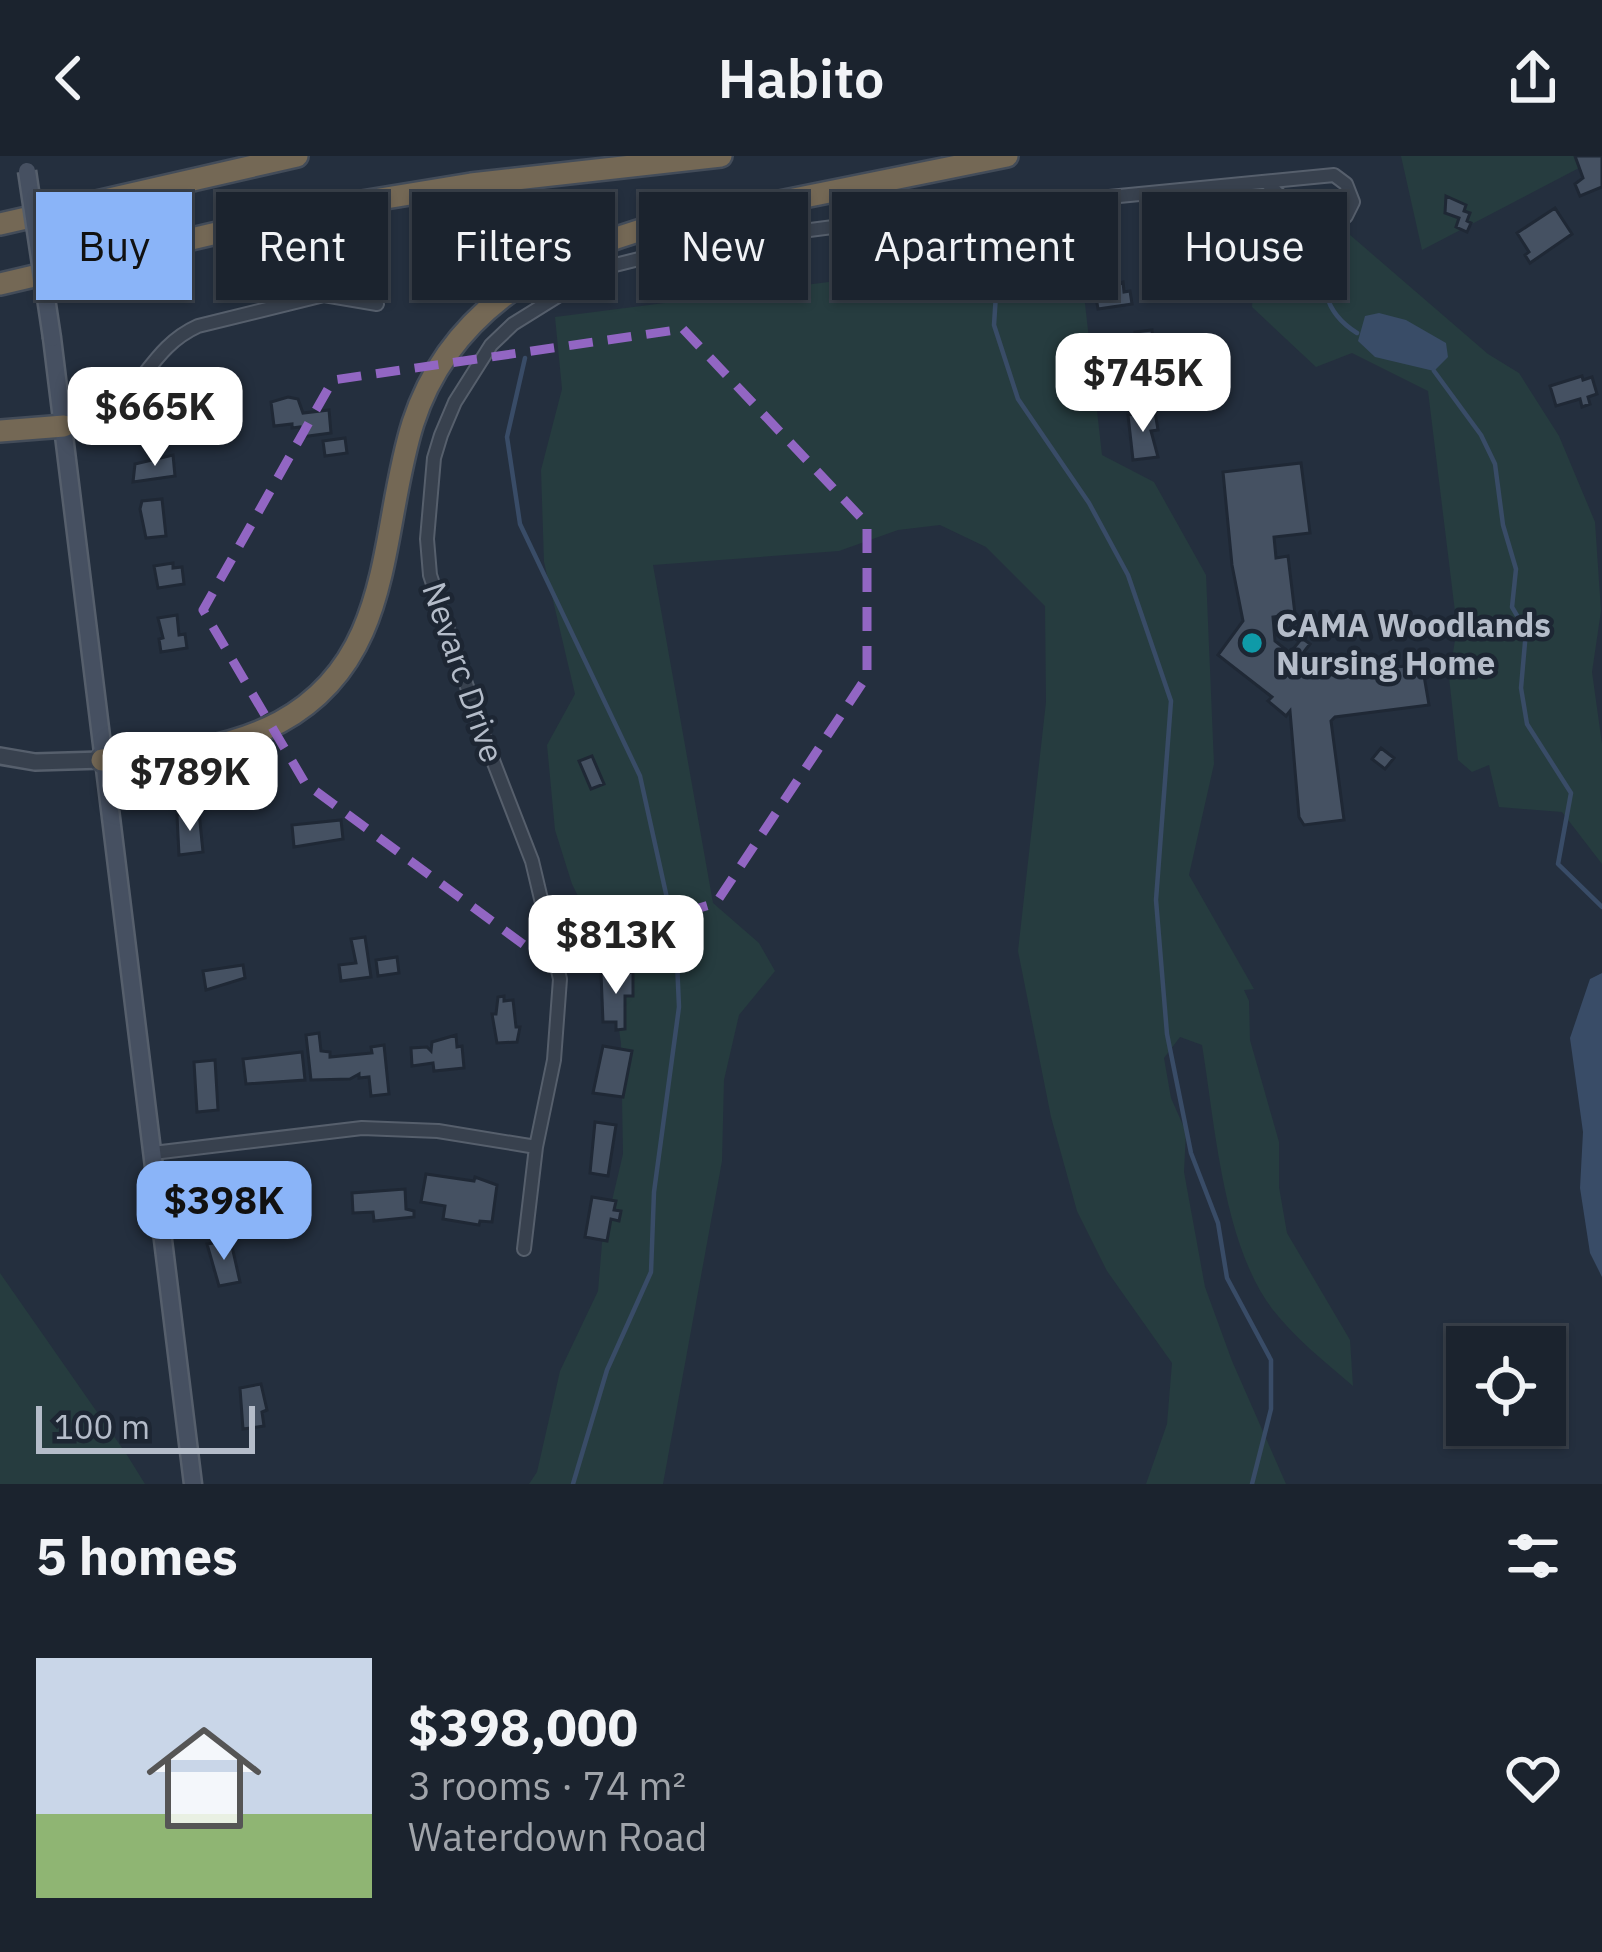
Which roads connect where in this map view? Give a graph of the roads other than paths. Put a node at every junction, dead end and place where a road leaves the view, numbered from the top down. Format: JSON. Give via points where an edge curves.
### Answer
{"nodes":[{"id":1,"x":297,"y":156,"type":"edge"},
{"id":2,"x":722,"y":156,"type":"edge"},
{"id":3,"x":1007,"y":156,"type":"edge"},
{"id":4,"x":25,"y":164,"type":"edge"},
{"id":5,"x":1266,"y":182,"type":"junction"},
{"id":6,"x":0,"y":224,"type":"edge"},
{"id":7,"x":0,"y":284,"type":"edge"},
{"id":8,"x":377,"y":304,"type":"dead end"},
{"id":9,"x":63,"y":420,"type":"junction"},
{"id":10,"x":0,"y":431,"type":"edge"},
{"id":11,"x":0,"y":756,"type":"edge"},
{"id":12,"x":102,"y":760,"type":"junction"},
{"id":13,"x":536,"y":1147,"type":"junction"},
{"id":14,"x":153,"y":1153,"type":"junction"},
{"id":15,"x":524,"y":1249,"type":"dead end"},
{"id":16,"x":194,"y":1484,"type":"edge"}],
"edges":[{"from":1,"to":6,"type":"highway"},
{"from":2,"to":7,"type":"highway","via":[[319,209]]},
{"from":3,"to":12,"type":"highway","via":[[641,230],[530,276],[461,337],[424,397],[375,602],[325,689],[284,720],[215,747]]},
{"from":4,"to":9,"type":"main road","bridge":true},
{"from":5,"to":5,"type":"street","name":"Nevarc Drive","via":[[1318,224],[1334,226],[1353,202],[1334,175]]},
{"from":5,"to":13,"type":"street","name":"Nevarc Drive","via":[[695,244],[603,268],[490,345],[455,402],[434,458],[430,575],[532,861],[560,979]]},
{"from":8,"to":9,"type":"street","via":[[324,295],[198,326],[154,358],[118,404]]},
{"from":9,"to":10,"type":"highway"},
{"from":9,"to":12,"type":"main road"},
{"from":11,"to":12,"type":"street"},
{"from":12,"to":14,"type":"main road"},
{"from":13,"to":14,"type":"street","via":[[362,1128]]},
{"from":13,"to":15,"type":"street","name":"Nevarc Drive"},
{"from":14,"to":16,"type":"main road"}]}
